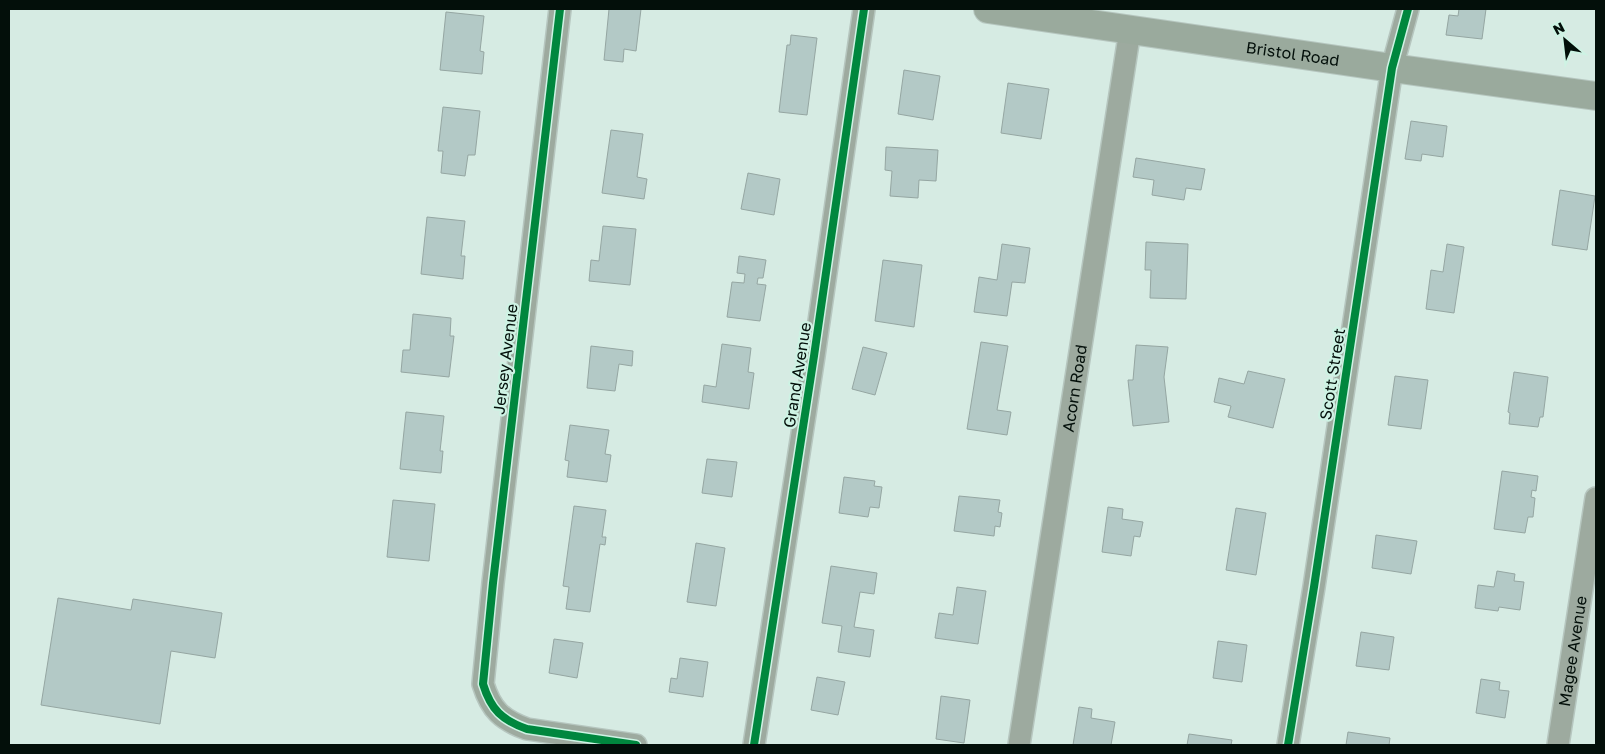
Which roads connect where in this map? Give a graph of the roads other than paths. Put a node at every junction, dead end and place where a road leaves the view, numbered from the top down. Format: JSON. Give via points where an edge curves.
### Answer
{"nodes":[{"id":1,"x":560,"y":9,"type":"edge"},
{"id":2,"x":864,"y":9,"type":"edge"},
{"id":3,"x":988,"y":9,"type":"edge"},
{"id":4,"x":1408,"y":9,"type":"edge"},
{"id":5,"x":1130,"y":30,"type":"junction"},
{"id":6,"x":1392,"y":68,"type":"junction"},
{"id":7,"x":1596,"y":96,"type":"edge"},
{"id":8,"x":1596,"y":498,"type":"edge"},
{"id":9,"x":636,"y":745,"type":"edge"},
{"id":10,"x":754,"y":745,"type":"edge"},
{"id":11,"x":1019,"y":745,"type":"edge"},
{"id":12,"x":1288,"y":745,"type":"edge"},
{"id":13,"x":1558,"y":745,"type":"edge"}],
"edges":[{"from":1,"to":9,"type":"street","name":"Jersey Avenue","via":[[483,684],[494,710],[509,723],[527,729]]},
{"from":2,"to":10,"type":"street","name":"Grand Avenue"},
{"from":3,"to":5,"type":"main road","name":"Bristol Road"},
{"from":4,"to":6,"type":"street","name":"Scott Street"},
{"from":5,"to":6,"type":"main road","name":"Bristol Road"},
{"from":5,"to":11,"type":"street","name":"Acorn Road"},
{"from":6,"to":7,"type":"main road","name":"Bristol Road"},
{"from":6,"to":12,"type":"street","name":"Scott Street"},
{"from":8,"to":13,"type":"street","name":"Magee Avenue"}]}
